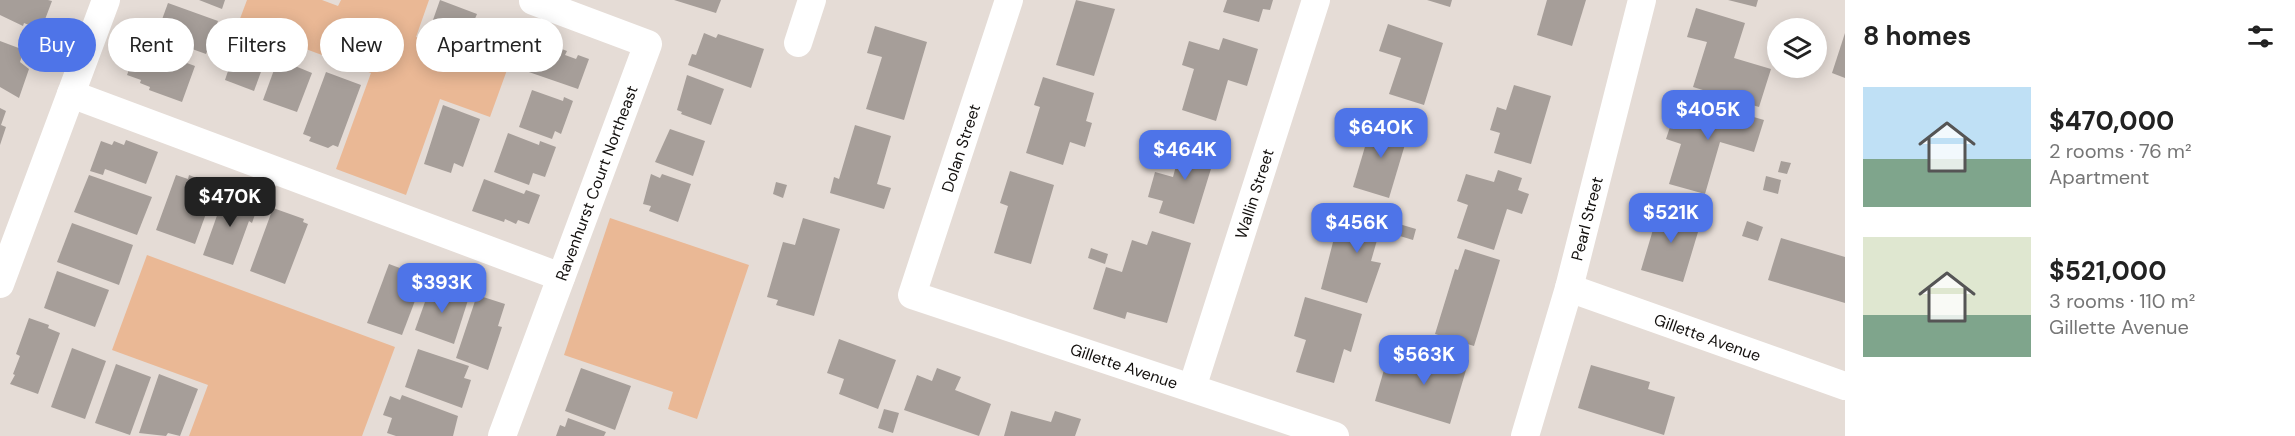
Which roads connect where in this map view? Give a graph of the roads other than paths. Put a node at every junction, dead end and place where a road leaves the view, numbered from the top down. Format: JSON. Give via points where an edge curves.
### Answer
{"nodes":[{"id":1,"x":106,"y":0,"type":"edge"},
{"id":2,"x":812,"y":0,"type":"edge"},
{"id":3,"x":1009,"y":0,"type":"edge"},
{"id":4,"x":1316,"y":0,"type":"edge"},
{"id":5,"x":1642,"y":0,"type":"edge"},
{"id":6,"x":533,"y":2,"type":"dead end"},
{"id":7,"x":798,"y":43,"type":"dead end"},
{"id":8,"x":71,"y":94,"type":"junction"},
{"id":9,"x":561,"y":277,"type":"junction"},
{"id":10,"x":0,"y":284,"type":"edge"},
{"id":11,"x":1569,"y":288,"type":"junction"},
{"id":12,"x":912,"y":295,"type":"joint"},
{"id":13,"x":1845,"y":386,"type":"edge"},
{"id":14,"x":1192,"y":388,"type":"junction"},
{"id":15,"x":502,"y":436,"type":"edge"},
{"id":16,"x":1335,"y":436,"type":"edge"},
{"id":17,"x":1525,"y":436,"type":"edge"}],
"edges":[{"from":1,"to":8,"type":"street"},
{"from":2,"to":7,"type":"street"},
{"from":3,"to":12,"type":"street","name":"Dolan Street"},
{"from":4,"to":14,"type":"street","name":"Wallin Street"},
{"from":5,"to":11,"type":"street","name":"Pearl Street"},
{"from":6,"to":9,"type":"street","name":"Ravenhurst Court Northeast","via":[[648,44]]},
{"from":8,"to":9,"type":"street"},
{"from":8,"to":10,"type":"street"},
{"from":9,"to":15,"type":"street","name":"Ravenhurst Court Northeast"},
{"from":11,"to":13,"type":"street","name":"Gillette Avenue"},
{"from":11,"to":17,"type":"street","name":"Pearl Street"},
{"from":12,"to":14,"type":"street","name":"Gillette Avenue"},
{"from":14,"to":16,"type":"street","name":"Gillette Avenue"}]}
